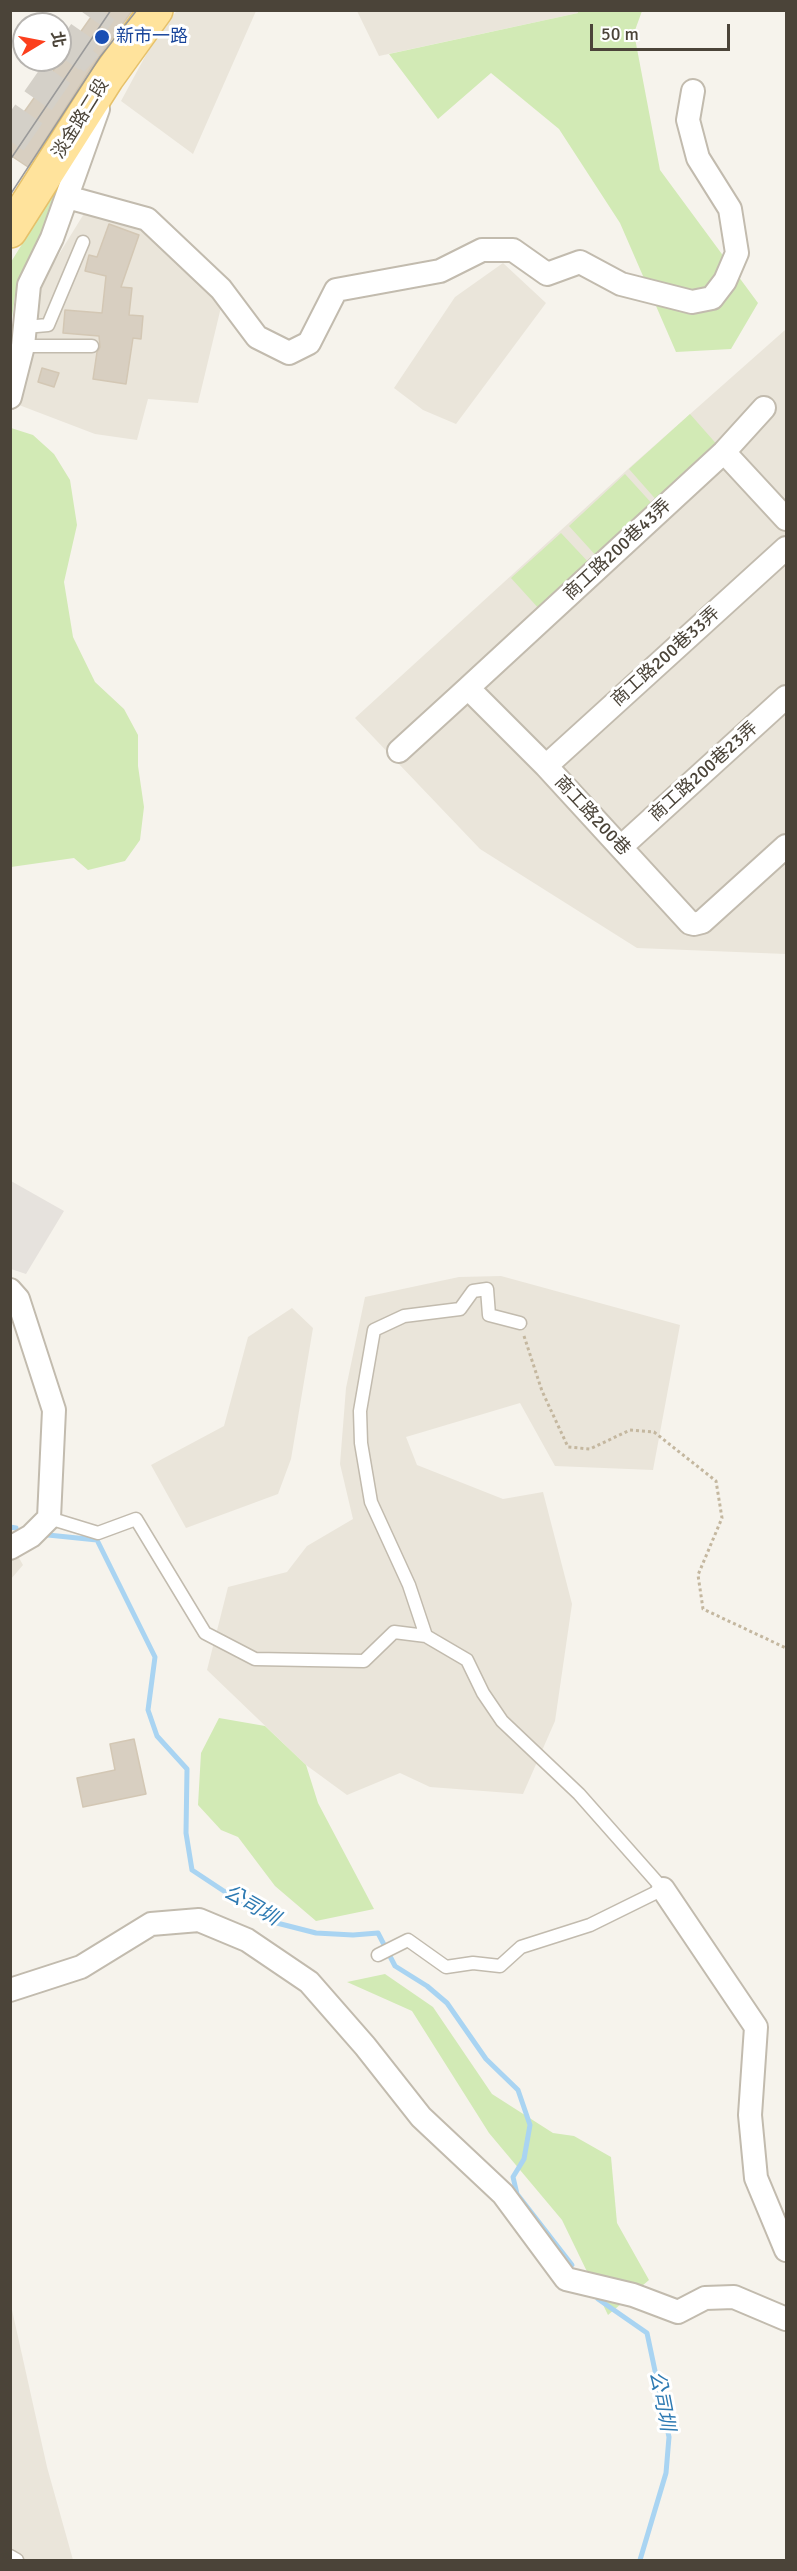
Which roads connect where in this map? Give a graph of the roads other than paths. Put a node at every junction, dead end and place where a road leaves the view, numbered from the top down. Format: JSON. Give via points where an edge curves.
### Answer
{"nodes":[{"id":1,"x":156,"y":10,"type":"edge"},
{"id":2,"x":106,"y":76,"type":"junction"},
{"id":3,"x":693,"y":91,"type":"dead end"},
{"id":4,"x":67,"y":196,"type":"junction"},
{"id":5,"x":10,"y":231,"type":"edge"},
{"id":6,"x":83,"y":242,"type":"dead end"},
{"id":7,"x":24,"y":336,"type":"junction"},
{"id":8,"x":92,"y":346,"type":"dead end"},
{"id":9,"x":10,"y":397,"type":"edge"},
{"id":10,"x":764,"y":408,"type":"dead end"},
{"id":11,"x":724,"y":453,"type":"junction"},
{"id":12,"x":786,"y":519,"type":"edge"},
{"id":13,"x":786,"y":548,"type":"edge"},
{"id":14,"x":468,"y":688,"type":"junction"},
{"id":15,"x":786,"y":697,"type":"edge"},
{"id":16,"x":399,"y":751,"type":"dead end"},
{"id":17,"x":546,"y":766,"type":"junction"},
{"id":18,"x":786,"y":846,"type":"edge"},
{"id":19,"x":621,"y":847,"type":"junction"},
{"id":20,"x":10,"y":1290,"type":"edge"},
{"id":21,"x":520,"y":1323,"type":"road end"},
{"id":22,"x":49,"y":1518,"type":"junction"},
{"id":23,"x":10,"y":1548,"type":"edge"},
{"id":24,"x":426,"y":1636,"type":"junction"},
{"id":25,"x":663,"y":1889,"type":"junction"},
{"id":26,"x":378,"y":1955,"type":"dead end"},
{"id":27,"x":10,"y":1990,"type":"edge"},
{"id":28,"x":786,"y":2250,"type":"edge"},
{"id":29,"x":786,"y":2319,"type":"edge"},
{"id":30,"x":10,"y":2556,"type":"edge"},
{"id":31,"x":17,"y":2560,"type":"edge"}],
"edges":[{"from":1,"to":2,"type":"main road","name":"淡金路二段"},
{"from":2,"to":4,"type":"street"},
{"from":2,"to":5,"type":"main road","name":"淡金路二段"},
{"from":3,"to":4,"type":"street","via":[[688,120],[698,158],[730,209],[737,253],[725,281],[712,298],[692,302],[621,284],[580,262],[547,274],[513,250],[482,250],[440,272],[336,290],[309,343],[289,353],[257,337],[221,289],[147,219]]},
{"from":4,"to":7,"type":"street","via":[[29,285]]},
{"from":6,"to":7,"type":"lane","via":[[48,325]]},
{"from":7,"to":8,"type":"lane"},
{"from":7,"to":9,"type":"street"},
{"from":10,"to":11,"type":"street","name":"商工路200巷43弄"},
{"from":11,"to":12,"type":"street"},
{"from":11,"to":14,"type":"street","name":"商工路200巷43弄"},
{"from":13,"to":17,"type":"street","name":"商工路200巷33弄"},
{"from":14,"to":16,"type":"street"},
{"from":14,"to":17,"type":"street","name":"商工路200巷"},
{"from":15,"to":19,"type":"street","name":"商工路200巷23弄"},
{"from":17,"to":19,"type":"street","name":"商工路200巷"},
{"from":18,"to":19,"type":"street","name":"商工路200巷","via":[[702,922],[694,924]]},
{"from":20,"to":22,"type":"street","via":[[18,1299],[54,1410]]},
{"from":21,"to":24,"type":"lane","via":[[489,1315],[486,1289],[472,1291],[460,1309],[404,1316],[374,1330],[360,1411],[369,1492]]},
{"from":22,"to":23,"type":"street","via":[[31,1536]]},
{"from":22,"to":24,"type":"lane","via":[[98,1533],[136,1519],[205,1633],[255,1659],[364,1661],[394,1632]]},
{"from":24,"to":25,"type":"lane","via":[[467,1660],[502,1721],[579,1794]]},
{"from":25,"to":26,"type":"lane","via":[[590,1925],[521,1947],[500,1966],[473,1962],[446,1967],[408,1940]]},
{"from":25,"to":28,"type":"street","via":[[756,2028],[750,2115],[756,2178]]},
{"from":27,"to":29,"type":"street","via":[[81,1966],[151,1924],[199,1920],[247,1940],[309,1982],[422,2117],[503,2194],[566,2279],[633,2295],[678,2312],[705,2298],[734,2297]]},
{"from":30,"to":31,"type":"lane"}]}
